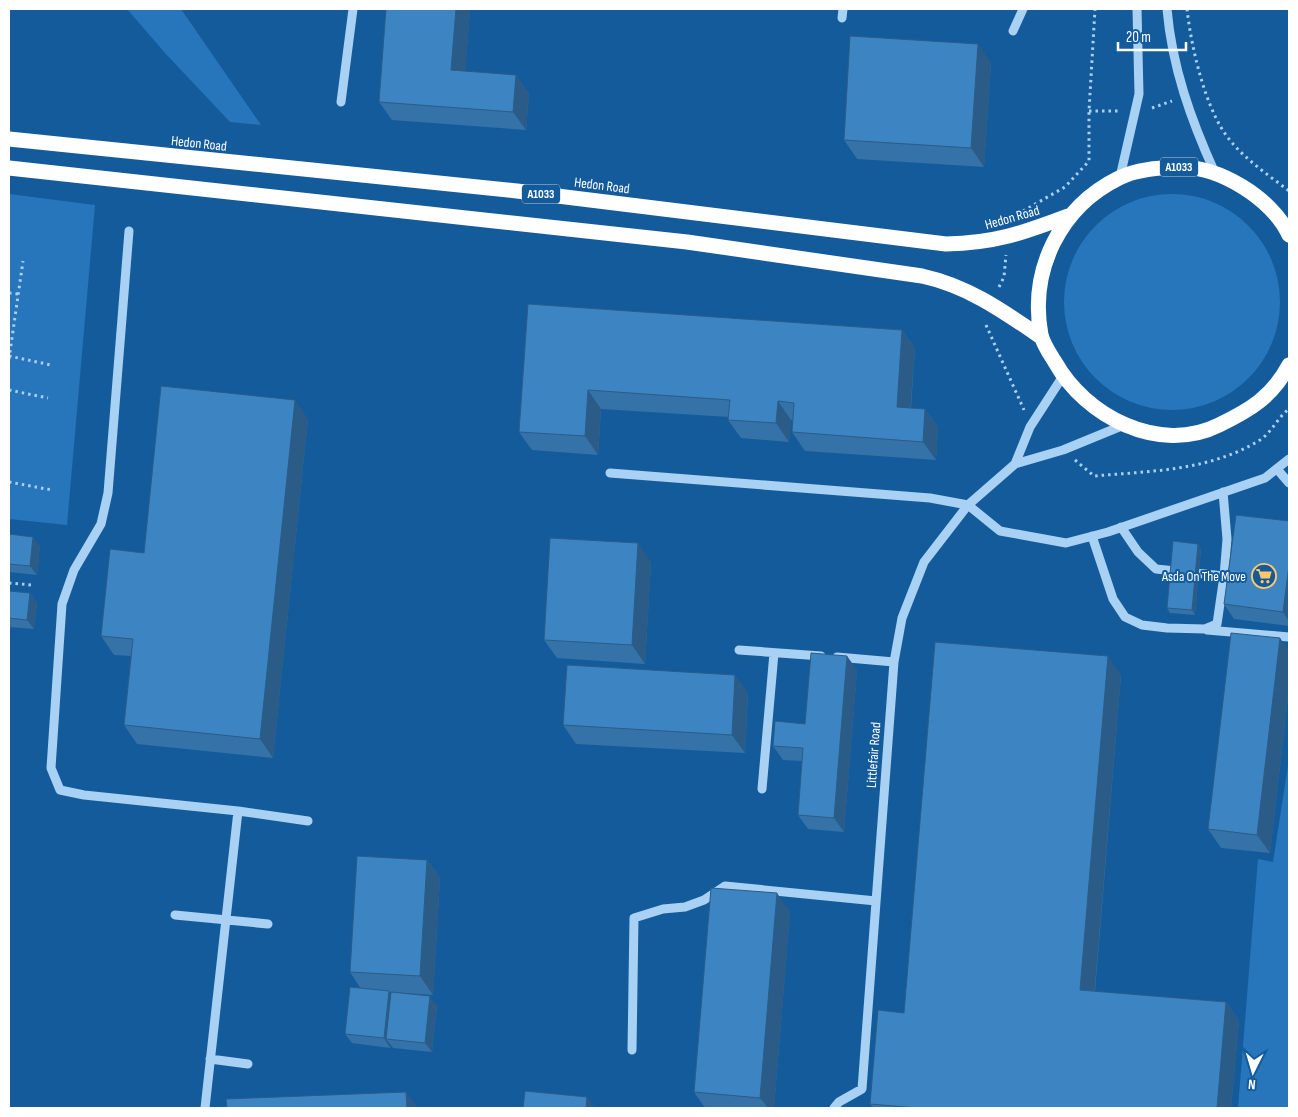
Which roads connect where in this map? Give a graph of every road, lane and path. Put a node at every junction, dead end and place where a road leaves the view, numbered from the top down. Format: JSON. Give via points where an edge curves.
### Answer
{"nodes":[{"id":1,"x":353,"y":9,"type":"edge"},
{"id":2,"x":1023,"y":9,"type":"edge"},
{"id":3,"x":1095,"y":9,"type":"edge"},
{"id":4,"x":1137,"y":9,"type":"edge"},
{"id":5,"x":1167,"y":9,"type":"edge"},
{"id":6,"x":1187,"y":9,"type":"edge"},
{"id":7,"x":1013,"y":31,"type":"dead end"},
{"id":8,"x":341,"y":102,"type":"dead end"},
{"id":9,"x":9,"y":139,"type":"edge"},
{"id":10,"x":9,"y":168,"type":"edge"},
{"id":11,"x":1214,"y":173,"type":"junction"},
{"id":12,"x":1120,"y":177,"type":"junction"},
{"id":13,"x":1289,"y":191,"type":"edge"},
{"id":14,"x":1020,"y":212,"type":"dead end"},
{"id":15,"x":1068,"y":216,"type":"junction"},
{"id":16,"x":1288,"y":230,"type":"edge"},
{"id":17,"x":129,"y":231,"type":"dead end"},
{"id":18,"x":1009,"y":238,"type":"junction"},
{"id":19,"x":23,"y":261,"type":"dead end"},
{"id":20,"x":9,"y":293,"type":"edge"},
{"id":21,"x":18,"y":294,"type":"junction"},
{"id":22,"x":991,"y":303,"type":"junction"},
{"id":23,"x":1041,"y":336,"type":"junction"},
{"id":24,"x":9,"y":357,"type":"edge"},
{"id":25,"x":52,"y":365,"type":"dead end"},
{"id":26,"x":1289,"y":365,"type":"edge"},
{"id":27,"x":1063,"y":376,"type":"junction"},
{"id":28,"x":1285,"y":379,"type":"edge"},
{"id":29,"x":9,"y":390,"type":"edge"},
{"id":30,"x":48,"y":398,"type":"dead end"},
{"id":31,"x":1289,"y":409,"type":"edge"},
{"id":32,"x":1124,"y":425,"type":"junction"},
{"id":33,"x":1030,"y":427,"type":"junction"},
{"id":34,"x":1063,"y":450,"type":"junction"},
{"id":35,"x":1289,"y":459,"type":"edge"},
{"id":36,"x":1015,"y":464,"type":"junction"},
{"id":37,"x":1277,"y":469,"type":"junction"},
{"id":38,"x":610,"y":473,"type":"dead end"},
{"id":39,"x":9,"y":482,"type":"edge"},
{"id":40,"x":1289,"y":482,"type":"edge"},
{"id":41,"x":52,"y":490,"type":"dead end"},
{"id":42,"x":1223,"y":492,"type":"junction"},
{"id":43,"x":968,"y":505,"type":"junction"},
{"id":44,"x":1121,"y":527,"type":"junction"},
{"id":45,"x":1092,"y":536,"type":"junction"},
{"id":46,"x":1224,"y":576,"type":"junction"},
{"id":47,"x":9,"y":582,"type":"edge"},
{"id":48,"x":32,"y":585,"type":"dead end"},
{"id":49,"x":1205,"y":629,"type":"junction"},
{"id":50,"x":1289,"y":637,"type":"edge"},
{"id":51,"x":739,"y":650,"type":"dead end"},
{"id":52,"x":774,"y":652,"type":"junction"},
{"id":53,"x":894,"y":662,"type":"junction"},
{"id":54,"x":762,"y":789,"type":"dead end"},
{"id":55,"x":238,"y":812,"type":"junction"},
{"id":56,"x":308,"y":821,"type":"dead end"},
{"id":57,"x":876,"y":901,"type":"junction"},
{"id":58,"x":175,"y":914,"type":"dead end"},
{"id":59,"x":226,"y":920,"type":"junction"},
{"id":60,"x":268,"y":924,"type":"dead end"},
{"id":61,"x":632,"y":1050,"type":"dead end"},
{"id":62,"x":210,"y":1060,"type":"junction"},
{"id":63,"x":248,"y":1064,"type":"dead end"},
{"id":64,"x":205,"y":1108,"type":"edge"},
{"id":65,"x":834,"y":1108,"type":"edge"}],
"edges":[{"from":1,"to":8,"type":"street"},
{"from":2,"to":7,"type":"street"},
{"from":3,"to":14,"type":"path","via":[[1089,161],[1066,187]]},
{"from":4,"to":12,"type":"street","via":[[1139,94]]},
{"from":5,"to":11,"type":"street","via":[[1170,44],[1193,125]]},
{"from":6,"to":13,"type":"path","via":[[1190,40],[1222,129],[1254,165]]},
{"from":9,"to":18,"type":"highway","name":"Hedon Road","number":"A1033","via":[[517,191],[946,244],[976,244]]},
{"from":10,"to":22,"type":"highway","number":"A1033","via":[[687,242],[922,276],[945,281]]},
{"from":11,"to":12,"type":"highway","number":"A1033","via":[[1183,167],[1151,168]]},
{"from":11,"to":16,"type":"highway","number":"A1033","via":[[1254,194]]},
{"from":12,"to":15,"type":"highway","number":"A1033","via":[[1092,194]]},
{"from":15,"to":18,"type":"highway","name":"Hedon Road","number":"A1033"},
{"from":15,"to":23,"type":"highway","number":"A1033","via":[[1048,250],[1039,288]]},
{"from":17,"to":55,"type":"street","via":[[108,493],[101,524],[74,570],[62,604],[51,768],[60,790]]},
{"from":18,"to":22,"type":"path","via":[[1004,277]]},
{"from":19,"to":21,"type":"path"},
{"from":20,"to":21,"type":"path"},
{"from":21,"to":24,"type":"path"},
{"from":22,"to":23,"type":"highway","number":"A1033"},
{"from":22,"to":33,"type":"path","via":[[980,312]]},
{"from":23,"to":27,"type":"highway","number":"A1033"},
{"from":24,"to":25,"type":"path"},
{"from":26,"to":28,"type":"highway","number":"A1033"},
{"from":27,"to":32,"type":"highway","number":"A1033","via":[[1087,402]]},
{"from":27,"to":33,"type":"street","name":"Littlefair Road"},
{"from":28,"to":32,"type":"highway","number":"A1033","via":[[1252,409],[1209,430],[1187,434],[1155,433]]},
{"from":29,"to":30,"type":"path"},
{"from":31,"to":34,"type":"path","via":[[1263,438],[1232,456],[1178,469],[1094,476]]},
{"from":32,"to":34,"type":"street","name":"Littlefair Road"},
{"from":33,"to":36,"type":"street","name":"Littlefair Road"},
{"from":34,"to":36,"type":"street","name":"Littlefair Road"},
{"from":35,"to":37,"type":"street"},
{"from":36,"to":43,"type":"street","name":"Littlefair Road"},
{"from":37,"to":40,"type":"street"},
{"from":37,"to":42,"type":"street","via":[[1265,478]]},
{"from":38,"to":43,"type":"street","via":[[930,498]]},
{"from":39,"to":41,"type":"path"},
{"from":42,"to":44,"type":"street"},
{"from":42,"to":46,"type":"street","via":[[1227,539]]},
{"from":43,"to":45,"type":"street","via":[[1000,531],[1066,543]]},
{"from":43,"to":53,"type":"street","name":"Littlefair Road","via":[[924,562],[902,618]]},
{"from":44,"to":45,"type":"street"},
{"from":44,"to":46,"type":"street","via":[[1138,552],[1156,569]]},
{"from":45,"to":49,"type":"street","via":[[1113,599],[1125,617],[1142,625]]},
{"from":46,"to":49,"type":"street","via":[[1218,624]]},
{"from":47,"to":48,"type":"path"},
{"from":49,"to":50,"type":"street"},
{"from":51,"to":52,"type":"street"},
{"from":52,"to":53,"type":"street"},
{"from":52,"to":54,"type":"street"},
{"from":53,"to":57,"type":"street","name":"Littlefair Road"},
{"from":55,"to":56,"type":"street"},
{"from":55,"to":59,"type":"street"},
{"from":57,"to":61,"type":"street","via":[[725,886],[704,900],[685,907],[663,909],[634,918]]},
{"from":57,"to":65,"type":"street","name":"Littlefair Road","via":[[862,1088]]},
{"from":58,"to":59,"type":"street"},
{"from":59,"to":60,"type":"street"},
{"from":59,"to":62,"type":"street"},
{"from":62,"to":63,"type":"street"},
{"from":62,"to":64,"type":"street"}]}
